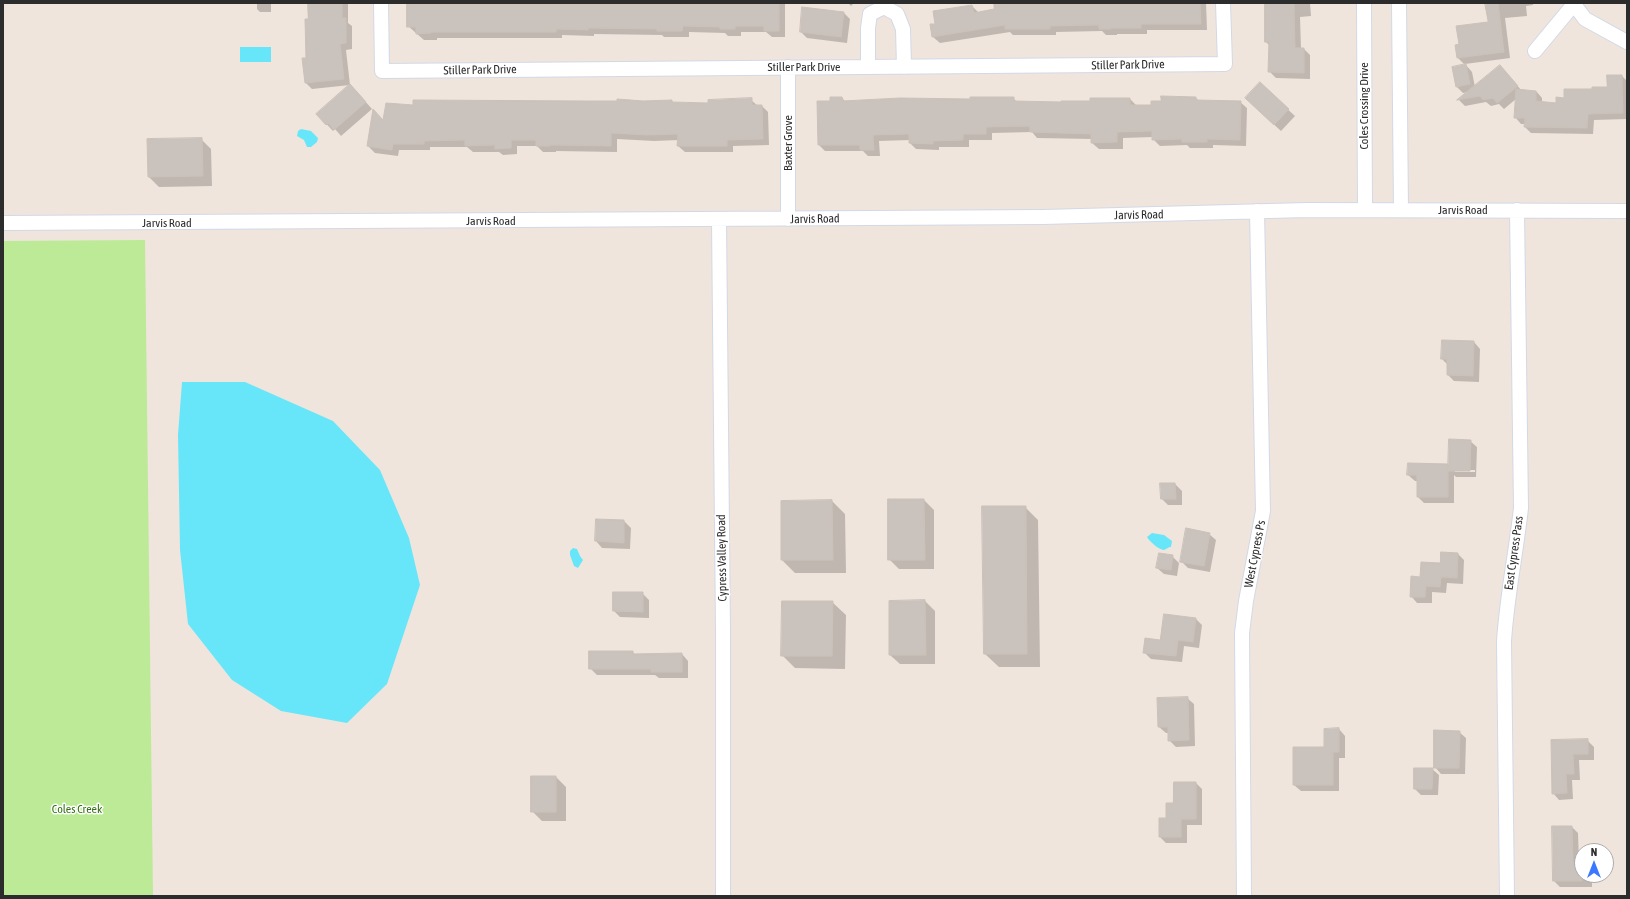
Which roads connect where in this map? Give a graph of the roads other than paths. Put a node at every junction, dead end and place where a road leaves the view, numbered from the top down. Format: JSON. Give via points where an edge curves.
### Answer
{"nodes":[{"id":1,"x":381,"y":3,"type":"edge"},
{"id":2,"x":1223,"y":3,"type":"edge"},
{"id":3,"x":1364,"y":3,"type":"edge"},
{"id":4,"x":1399,"y":3,"type":"edge"},
{"id":5,"x":1574,"y":3,"type":"edge"},
{"id":6,"x":1627,"y":42,"type":"edge"},
{"id":7,"x":1535,"y":51,"type":"dead end"},
{"id":8,"x":788,"y":67,"type":"junction"},
{"id":9,"x":868,"y":67,"type":"junction"},
{"id":10,"x":904,"y":67,"type":"junction"},
{"id":11,"x":1365,"y":210,"type":"junction"},
{"id":12,"x":1401,"y":210,"type":"junction"},
{"id":13,"x":1517,"y":210,"type":"junction"},
{"id":14,"x":1627,"y":211,"type":"edge"},
{"id":15,"x":1257,"y":212,"type":"junction"},
{"id":16,"x":719,"y":219,"type":"junction"},
{"id":17,"x":788,"y":219,"type":"junction"},
{"id":18,"x":3,"y":223,"type":"edge"},
{"id":19,"x":723,"y":896,"type":"edge"},
{"id":20,"x":1244,"y":896,"type":"edge"},
{"id":21,"x":1507,"y":896,"type":"edge"}],
"edges":[{"from":1,"to":8,"type":"street","name":"Stiller Park Drive","via":[[382,71]]},
{"from":2,"to":10,"type":"street","name":"Stiller Park Drive","via":[[1225,64]]},
{"from":3,"to":11,"type":"street","name":"Coles Crossing Drive"},
{"from":4,"to":12,"type":"street"},
{"from":5,"to":6,"type":"street","via":[[1585,19]]},
{"from":5,"to":7,"type":"street"},
{"from":8,"to":9,"type":"street","name":"Stiller Park Drive"},
{"from":8,"to":17,"type":"street","name":"Baxter Grove"},
{"from":9,"to":10,"type":"street","name":"Stiller Park Drive"},
{"from":9,"to":10,"type":"street","via":[[870,14],[884,7],[897,14],[903,29]]},
{"from":11,"to":12,"type":"street","name":"Jarvis Road"},
{"from":11,"to":15,"type":"street","name":"Jarvis Road"},
{"from":12,"to":13,"type":"street","name":"Jarvis Road"},
{"from":13,"to":14,"type":"street","name":"Jarvis Road"},
{"from":13,"to":21,"type":"street","name":"East Cypress Pass","via":[[1521,508],[1504,641]]},
{"from":15,"to":17,"type":"street","name":"Jarvis Road"},
{"from":15,"to":20,"type":"street","name":"West Cypress Ps","via":[[1263,510],[1242,634]]},
{"from":16,"to":17,"type":"street","name":"Jarvis Road"},
{"from":16,"to":18,"type":"street","name":"Jarvis Road"},
{"from":16,"to":19,"type":"street","name":"Cypress Valley Road"}]}
